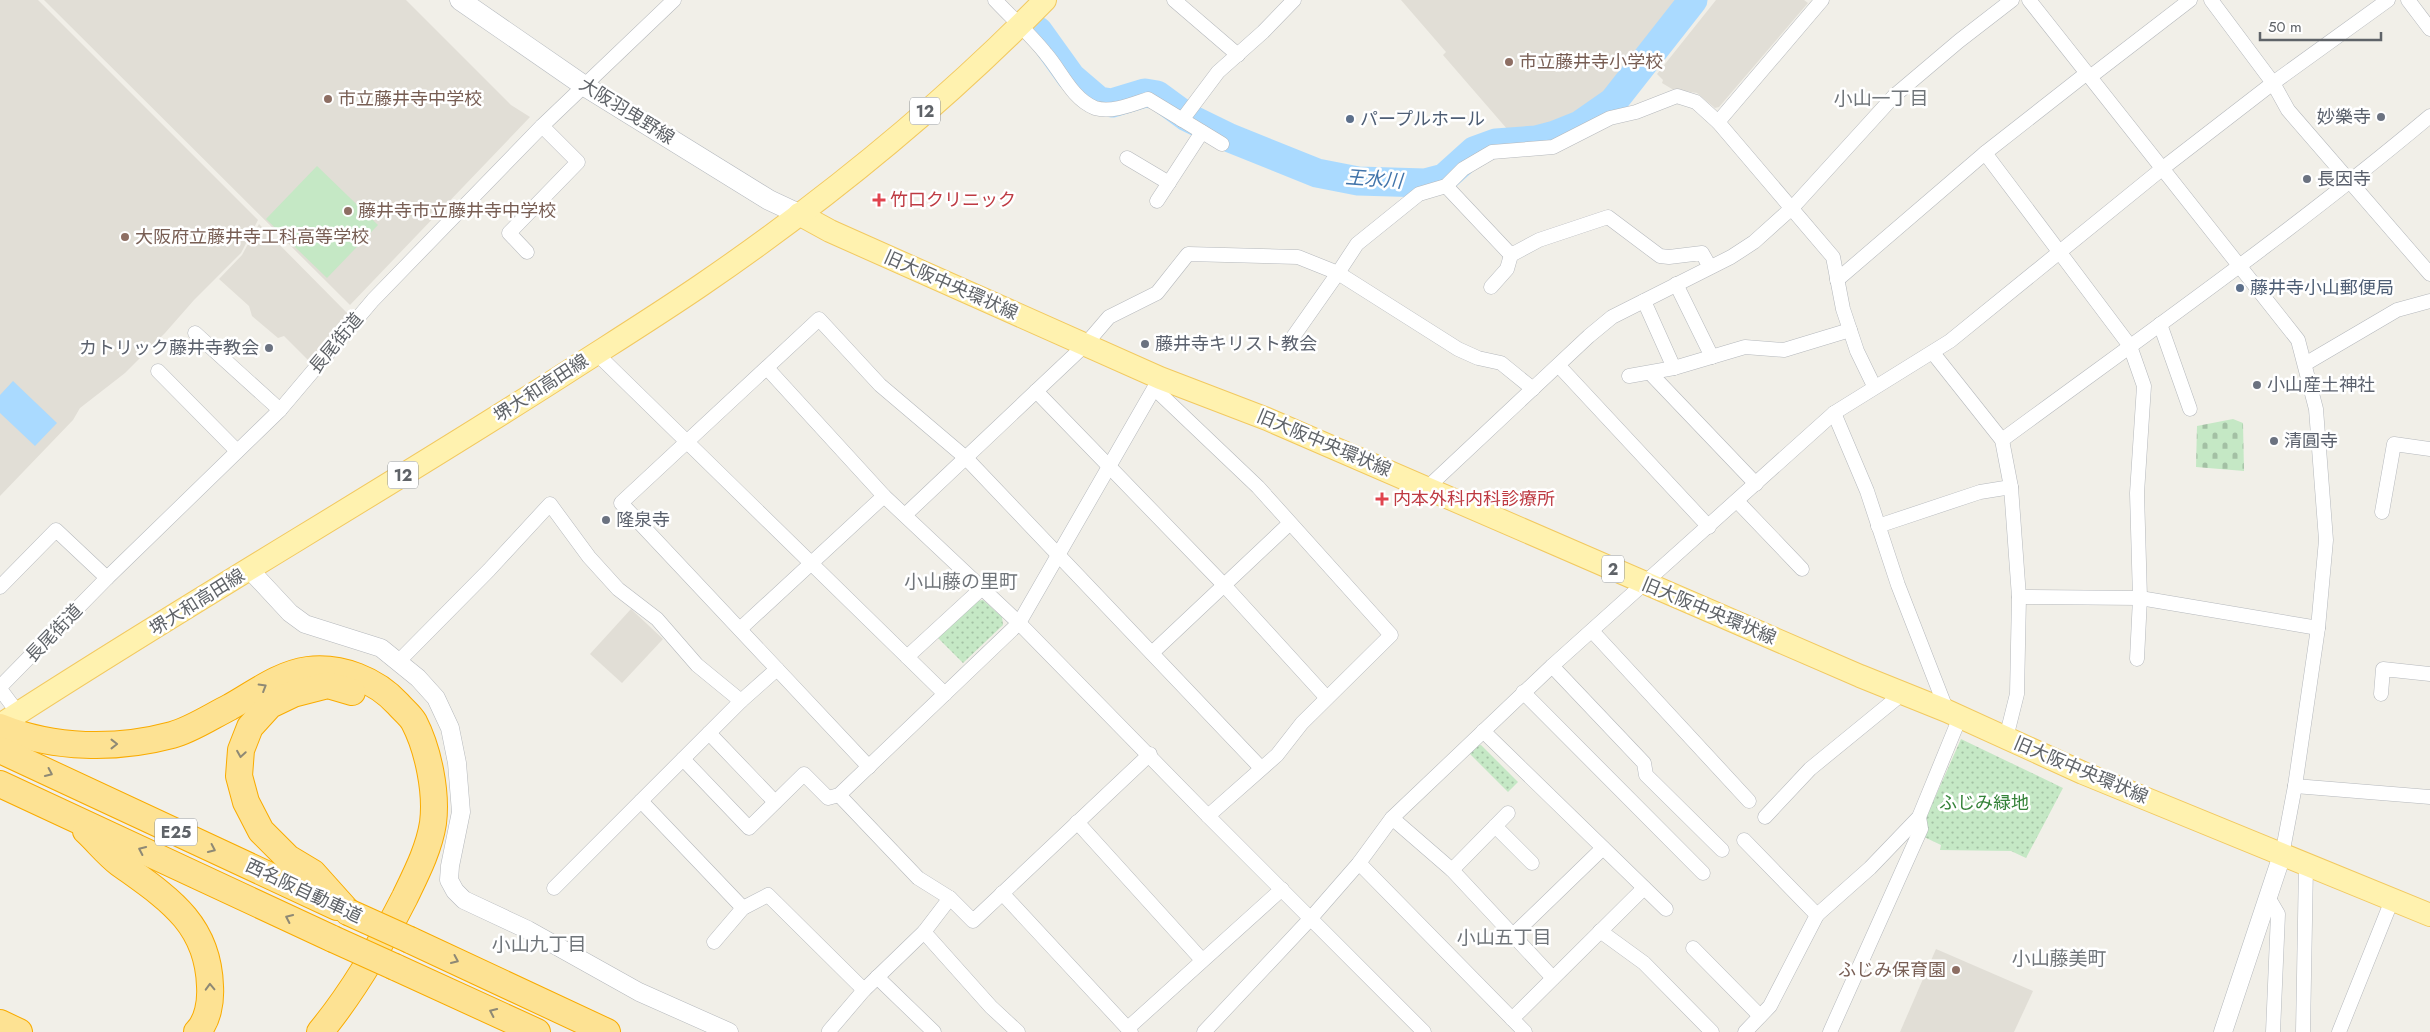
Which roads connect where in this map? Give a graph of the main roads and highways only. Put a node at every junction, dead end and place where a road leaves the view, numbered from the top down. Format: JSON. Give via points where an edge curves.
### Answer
{"nodes":[{"id":1,"x":460,"y":0,"type":"edge"},
{"id":2,"x":1045,"y":0,"type":"edge"},
{"id":3,"x":799,"y":214,"type":"junction"},
{"id":4,"x":6,"y":722,"type":"edge"},
{"id":5,"x":2,"y":751,"type":"edge"},
{"id":6,"x":0,"y":784,"type":"edge"},
{"id":7,"x":73,"y":818,"type":"junction"},
{"id":8,"x":348,"y":912,"type":"junction"},
{"id":9,"x":2430,"y":915,"type":"edge"},
{"id":10,"x":0,"y":1023,"type":"edge"},
{"id":11,"x":19,"y":1032,"type":"edge"},
{"id":12,"x":197,"y":1032,"type":"edge"},
{"id":13,"x":302,"y":1032,"type":"edge"},
{"id":14,"x":320,"y":1032,"type":"edge"},
{"id":15,"x":537,"y":1032,"type":"edge"},
{"id":16,"x":608,"y":1032,"type":"edge"}],
"edges":[{"from":1,"to":3,"type":"main road","name":"大阪羽曳野線","via":[[583,85],[768,200]]},
{"from":2,"to":3,"type":"main road","name":"堺大和高田線","number":"12","via":[[959,82]]},
{"from":3,"to":4,"type":"main road","name":"堺大和高田線","number":"12","via":[[701,286],[492,420]]},
{"from":3,"to":9,"type":"main road","name":"旧大阪中央環状線","number":"2","via":[[830,231],[1085,345],[1157,383],[1267,419],[1954,714],[2083,773]]},
{"from":4,"to":14,"type":"highway","one_way":true,"via":[[65,744],[122,745],[174,734],[278,678],[308,670],[332,669],[354,675],[372,683],[394,700],[413,720],[426,751],[432,778],[433,822],[421,864],[381,944]]},
{"from":5,"to":8,"type":"highway","name":"西名阪自動車道","number":"E25","one_way":true},
{"from":6,"to":7,"type":"highway","name":"西名阪自動車道","number":"E25"},
{"from":12,"to":7,"type":"highway","one_way":true,"via":[[210,999],[210,968],[200,938],[181,912],[150,882],[118,862]]},
{"from":15,"to":7,"type":"highway","name":"西名阪自動車道","number":"E25","one_way":true,"bridge":true},
{"from":13,"to":8,"type":"highway","one_way":true,"via":[[319,1013],[370,936],[405,868],[415,839],[418,808],[416,770],[406,738],[386,712],[360,695],[328,685],[293,694],[270,705],[250,727],[241,750],[239,776],[246,802],[261,831],[288,858],[313,873]]},
{"from":8,"to":16,"type":"highway","name":"西名阪自動車道","number":"E25","one_way":true,"bridge":true},
{"from":10,"to":11,"type":"highway"}]}
